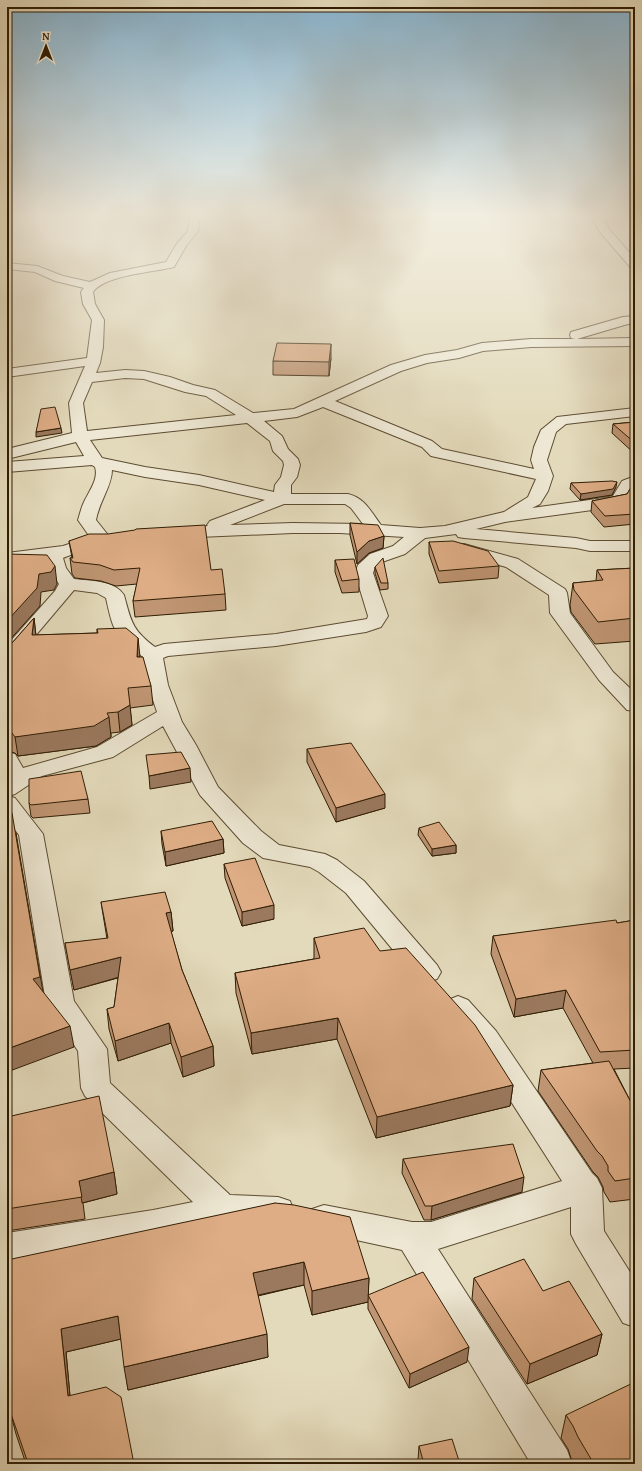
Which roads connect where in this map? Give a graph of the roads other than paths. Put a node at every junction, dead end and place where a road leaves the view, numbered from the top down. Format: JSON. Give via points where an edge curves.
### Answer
{"nodes":[{"id":1,"x":82,"y":284,"type":"edge"},
{"id":2,"x":97,"y":284,"type":"edge"},
{"id":3,"x":91,"y":286,"type":"junction"},
{"id":4,"x":635,"y":320,"type":"edge"},
{"id":5,"x":635,"y":342,"type":"edge"},
{"id":6,"x":550,"y":343,"type":"junction"},
{"id":7,"x":93,"y":361,"type":"junction"},
{"id":8,"x":7,"y":373,"type":"edge"},
{"id":9,"x":87,"y":378,"type":"junction"},
{"id":10,"x":321,"y":401,"type":"junction"},
{"id":11,"x":635,"y":412,"type":"edge"},
{"id":12,"x":249,"y":417,"type":"junction"},
{"id":13,"x":80,"y":436,"type":"junction"},
{"id":14,"x":7,"y":454,"type":"edge"},
{"id":15,"x":96,"y":461,"type":"junction"},
{"id":16,"x":7,"y":467,"type":"edge"},
{"id":17,"x":545,"y":476,"type":"junction"},
{"id":18,"x":635,"y":481,"type":"edge"},
{"id":19,"x":282,"y":499,"type":"junction"},
{"id":20,"x":505,"y":517,"type":"junction"},
{"id":21,"x":376,"y":530,"type":"junction"},
{"id":22,"x":201,"y":531,"type":"junction"},
{"id":23,"x":445,"y":531,"type":"junction"},
{"id":24,"x":420,"y":533,"type":"junction"},
{"id":25,"x":101,"y":539,"type":"junction"},
{"id":26,"x":404,"y":546,"type":"junction"},
{"id":27,"x":635,"y":546,"type":"edge"},
{"id":28,"x":63,"y":551,"type":"junction"},
{"id":29,"x":7,"y":558,"type":"edge"},
{"id":30,"x":68,"y":584,"type":"junction"},
{"id":31,"x":153,"y":655,"type":"junction"},
{"id":32,"x":7,"y":657,"type":"edge"},
{"id":33,"x":635,"y":705,"type":"edge"},
{"id":34,"x":168,"y":714,"type":"junction"},
{"id":35,"x":7,"y":759,"type":"edge"},
{"id":36,"x":7,"y":782,"type":"edge"},
{"id":37,"x":7,"y":789,"type":"edge"},
{"id":38,"x":7,"y":803,"type":"edge"},
{"id":39,"x":586,"y":1188,"type":"junction"},
{"id":40,"x":223,"y":1210,"type":"junction"},
{"id":41,"x":412,"y":1237,"type":"junction"},
{"id":42,"x":7,"y":1248,"type":"edge"},
{"id":43,"x":635,"y":1311,"type":"edge"},
{"id":44,"x":553,"y":1464,"type":"edge"}],
"edges":[{"from":1,"to":3,"type":"street"},
{"from":2,"to":3,"type":"street"},
{"from":3,"to":7,"type":"street","via":[[87,292],[89,304],[98,320]]},
{"from":4,"to":6,"type":"street"},
{"from":5,"to":6,"type":"street"},
{"from":6,"to":10,"type":"street","via":[[482,347],[460,354],[425,359],[396,368]]},
{"from":7,"to":8,"type":"street"},
{"from":7,"to":9,"type":"street"},
{"from":9,"to":12,"type":"street","via":[[125,374],[165,380],[210,393]]},
{"from":9,"to":13,"type":"street","via":[[76,403]]},
{"from":10,"to":12,"type":"street","via":[[297,413]]},
{"from":10,"to":17,"type":"street","via":[[427,444],[437,453]]},
{"from":11,"to":17,"type":"street","via":[[562,420],[549,430],[542,447],[539,460]]},
{"from":12,"to":13,"type":"street"},
{"from":12,"to":19,"type":"street","via":[[277,440],[281,451],[290,459],[292,465],[289,477],[283,485]]},
{"from":13,"to":14,"type":"street"},
{"from":13,"to":15,"type":"street"},
{"from":15,"to":16,"type":"street"},
{"from":15,"to":19,"type":"street","via":[[199,480]]},
{"from":15,"to":25,"type":"street","via":[[104,467],[104,473],[87,520]]},
{"from":17,"to":20,"type":"street","via":[[534,500]]},
{"from":18,"to":20,"type":"street","via":[[628,484],[619,499],[607,503]]},
{"from":19,"to":21,"type":"street","via":[[348,499],[357,504]]},
{"from":19,"to":22,"type":"street"},
{"from":20,"to":23,"type":"street"},
{"from":21,"to":22,"type":"street","via":[[293,528]]},
{"from":21,"to":24,"type":"street"},
{"from":22,"to":25,"type":"street","via":[[109,543]]},
{"from":23,"to":24,"type":"street"},
{"from":23,"to":27,"type":"street","via":[[590,546]]},
{"from":24,"to":26,"type":"street"},
{"from":25,"to":28,"type":"street"},
{"from":26,"to":31,"type":"street","via":[[376,558],[367,565],[364,573],[378,616],[374,623],[276,640],[164,650]]},
{"from":26,"to":33,"type":"street","via":[[453,546],[512,563],[558,593],[560,613],[606,676]]},
{"from":28,"to":29,"type":"street"},
{"from":28,"to":30,"type":"street","via":[[53,555],[57,568]]},
{"from":30,"to":31,"type":"street","via":[[102,588],[115,595],[124,626],[136,642]]},
{"from":30,"to":32,"type":"street","via":[[64,593]]},
{"from":31,"to":34,"type":"street","via":[[158,685]]},
{"from":34,"to":37,"type":"street","via":[[105,752],[34,771]]},
{"from":34,"to":39,"type":"street","via":[[208,790],[252,837],[272,852],[316,860],[328,866],[365,898],[412,956],[486,1039]]},
{"from":35,"to":36,"type":"street","via":[[14,771]]},
{"from":38,"to":40,"type":"street","via":[[31,834],[60,1003],[92,1049],[96,1088]]},
{"from":39,"to":41,"type":"street","via":[[431,1237]]},
{"from":39,"to":43,"type":"street","via":[[588,1234]]},
{"from":40,"to":41,"type":"street","via":[[247,1208],[295,1213]]},
{"from":40,"to":42,"type":"street","via":[[154,1225]]},
{"from":41,"to":44,"type":"street"}]}
